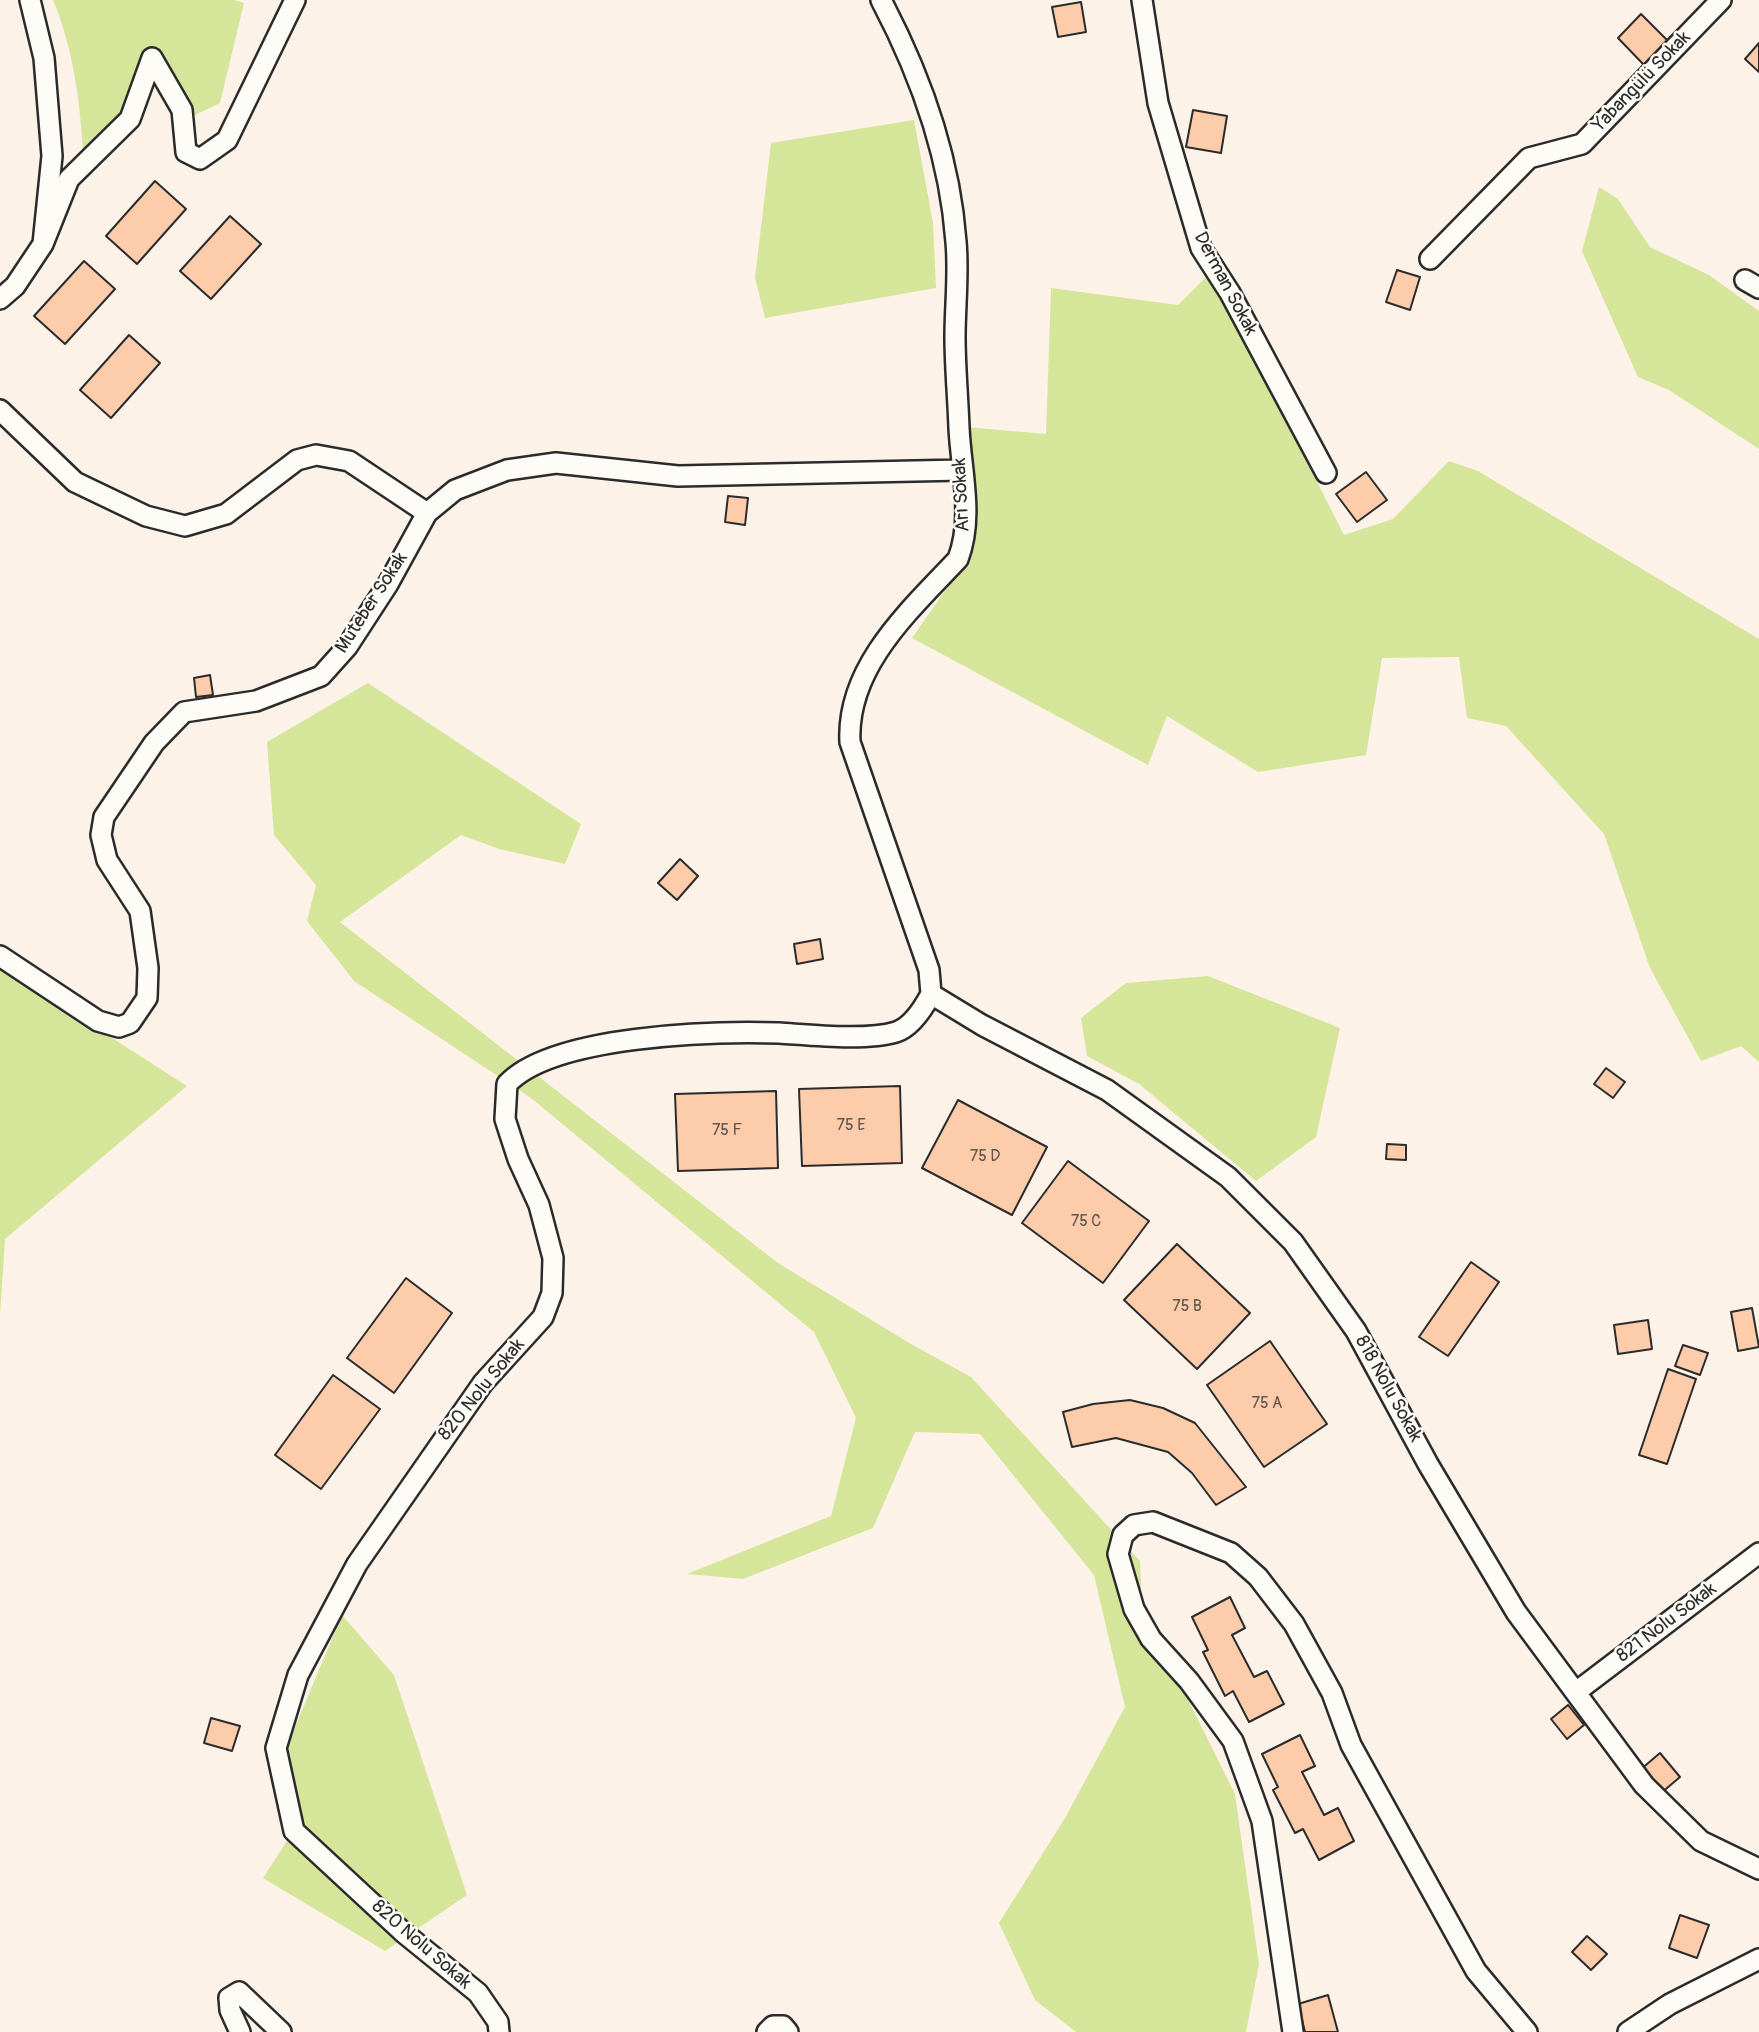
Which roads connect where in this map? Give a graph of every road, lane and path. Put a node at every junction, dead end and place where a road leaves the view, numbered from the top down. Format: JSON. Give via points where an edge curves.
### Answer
{"nodes":[{"id":1,"x":30,"y":0,"type":"edge"},
{"id":2,"x":295,"y":0,"type":"edge"},
{"id":3,"x":881,"y":0,"type":"edge"},
{"id":4,"x":1142,"y":0,"type":"edge"},
{"id":5,"x":1721,"y":0,"type":"edge"},
{"id":6,"x":43,"y":244,"type":"junction"},
{"id":7,"x":1430,"y":259,"type":"dead end"},
{"id":8,"x":0,"y":299,"type":"edge"},
{"id":9,"x":0,"y":410,"type":"edge"},
{"id":10,"x":961,"y":470,"type":"junction"},
{"id":11,"x":1326,"y":472,"type":"dead end"},
{"id":12,"x":427,"y":513,"type":"junction"},
{"id":13,"x":0,"y":956,"type":"edge"},
{"id":14,"x":931,"y":993,"type":"junction"},
{"id":15,"x":1759,"y":1553,"type":"edge"},
{"id":16,"x":1576,"y":1692,"type":"junction"},
{"id":17,"x":1759,"y":1869,"type":"edge"},
{"id":18,"x":1759,"y":1959,"type":"edge"},
{"id":19,"x":240,"y":2032,"type":"edge"},
{"id":20,"x":281,"y":2032,"type":"edge"},
{"id":21,"x":499,"y":2032,"type":"edge"},
{"id":22,"x":767,"y":2032,"type":"edge"},
{"id":23,"x":788,"y":2032,"type":"edge"},
{"id":24,"x":1293,"y":2032,"type":"edge"},
{"id":25,"x":1527,"y":2032,"type":"edge"},
{"id":26,"x":1628,"y":2032,"type":"edge"}],
"edges":[{"from":1,"to":6,"type":"street","via":[[44,58],[52,156]]},
{"from":2,"to":6,"type":"street","via":[[227,140],[200,159],[186,152],[182,110],[152,58],[131,120],[69,178]]},
{"from":3,"to":10,"type":"street","name":"Arı Sokak","via":[[902,39],[945,167],[956,242]]},
{"from":4,"to":11,"type":"street","name":"Derman Sokak","via":[[1158,103],[1201,248]]},
{"from":5,"to":7,"type":"street","name":"Yabangülü Sokak","via":[[1582,144],[1529,158]]},
{"from":6,"to":8,"type":"street","via":[[15,286]]},
{"from":9,"to":12,"type":"street","via":[[75,482],[145,516],[185,526],[226,514],[297,460],[316,455],[349,461]]},
{"from":10,"to":12,"type":"street","name":"Muteber Sokak","via":[[678,476],[556,463],[507,470],[455,490]]},
{"from":10,"to":14,"type":"street","name":"Arı Sokak","via":[[967,505],[965,541],[958,559],[871,660],[849,718],[850,742],[929,970]]},
{"from":12,"to":13,"type":"street","name":"Muteber Sokak","via":[[388,584],[347,647],[321,676],[256,701],[184,712],[154,743],[104,817],[101,835],[107,860],[140,911],[148,968],[147,998],[130,1023],[119,1027],[98,1021]]},
{"from":14,"to":16,"type":"street","name":"818 Nolu Sokak","via":[[1107,1090],[1228,1177],[1293,1242],[1356,1331],[1516,1612]]},
{"from":14,"to":21,"type":"street","name":"820 Nolu Sokak","via":[[923,1009],[897,1032],[846,1036],[748,1032],[637,1039],[564,1055],[516,1074],[507,1084],[505,1119],[517,1159],[539,1205],[553,1258],[552,1293],[543,1317],[483,1383],[357,1564],[298,1675],[276,1748],[294,1830],[404,1933],[478,1993],[498,2022]]},
{"from":15,"to":16,"type":"street","name":"821 Nolu Sokak"},
{"from":16,"to":17,"type":"street","name":"818 Nolu Sokak","via":[[1644,1786],[1701,1842]]},
{"from":18,"to":26,"type":"street","via":[[1728,1972]]},
{"from":19,"to":20,"type":"street","via":[[229,1998],[239,1992]]},
{"from":22,"to":23,"type":"street","via":[[773,2026],[783,2026]]},
{"from":24,"to":25,"type":"street","via":[[1262,1821],[1233,1741],[1151,1639],[1134,1609],[1118,1554],[1123,1535],[1134,1525],[1153,1522],[1231,1553],[1258,1577],[1294,1624],[1332,1693],[1351,1745],[1476,1971]]}]}
